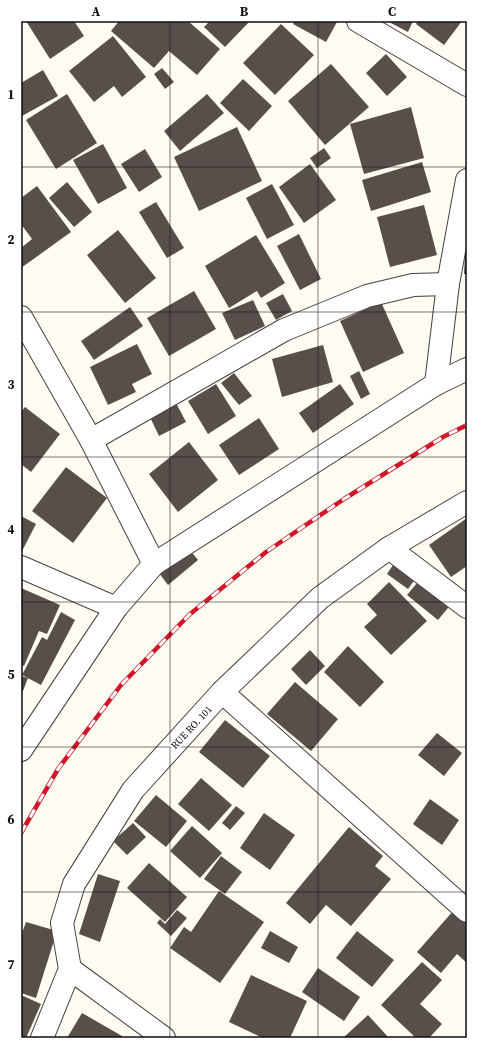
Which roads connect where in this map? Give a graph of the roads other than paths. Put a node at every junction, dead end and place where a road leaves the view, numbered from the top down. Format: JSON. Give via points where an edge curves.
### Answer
{"nodes":[{"id":1,"x":358,"y":21,"type":"edge"},
{"id":2,"x":467,"y":86,"type":"edge"},
{"id":3,"x":467,"y":180,"type":"edge"},
{"id":4,"x":448,"y":284,"type":"junction"},
{"id":5,"x":21,"y":317,"type":"edge"},
{"id":6,"x":467,"y":369,"type":"edge"},
{"id":7,"x":436,"y":384,"type":"junction"},
{"id":8,"x":91,"y":440,"type":"junction"},
{"id":9,"x":467,"y":502,"type":"edge"},
{"id":10,"x":389,"y":548,"type":"junction"},
{"id":11,"x":154,"y":564,"type":"junction"},
{"id":12,"x":21,"y":567,"type":"edge"},
{"id":13,"x":116,"y":608,"type":"junction"},
{"id":14,"x":467,"y":608,"type":"edge"},
{"id":15,"x":222,"y":692,"type":"junction"},
{"id":16,"x":21,"y":750,"type":"edge"},
{"id":17,"x":467,"y":911,"type":"edge"},
{"id":18,"x":70,"y":969,"type":"junction"},
{"id":19,"x":42,"y":1038,"type":"edge"},
{"id":20,"x":164,"y":1038,"type":"edge"}],
"edges":[{"from":1,"to":2,"type":"street"},
{"from":3,"to":4,"type":"street"},
{"from":4,"to":7,"type":"street"},
{"from":4,"to":8,"type":"street","via":[[413,285],[367,296],[284,330]]},
{"from":5,"to":8,"type":"street"},
{"from":6,"to":7,"type":"street"},
{"from":7,"to":11,"type":"street"},
{"from":8,"to":11,"type":"street"},
{"from":9,"to":10,"type":"street","name":"RUE RO. 101"},
{"from":10,"to":14,"type":"street"},
{"from":10,"to":15,"type":"street","name":"RUE RO. 101","via":[[320,598]]},
{"from":11,"to":13,"type":"street"},
{"from":12,"to":13,"type":"street"},
{"from":13,"to":16,"type":"street"},
{"from":15,"to":17,"type":"street"},
{"from":15,"to":18,"type":"street","name":"RUE RO. 101","via":[[132,790],[74,884],[62,923]]},
{"from":18,"to":19,"type":"street"},
{"from":18,"to":20,"type":"street"}]}
